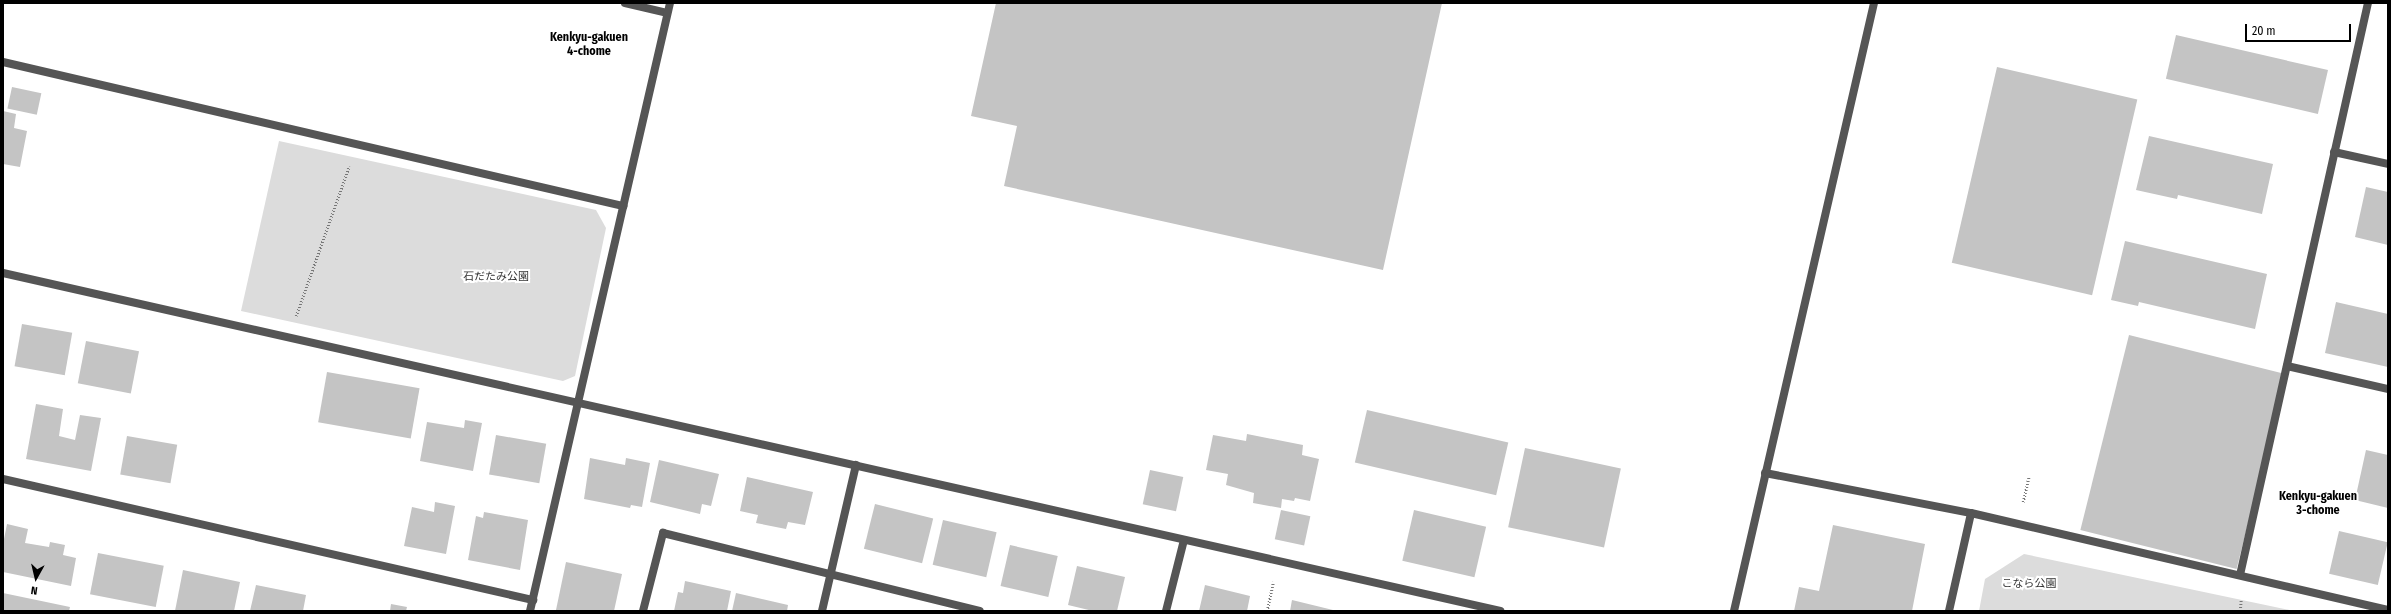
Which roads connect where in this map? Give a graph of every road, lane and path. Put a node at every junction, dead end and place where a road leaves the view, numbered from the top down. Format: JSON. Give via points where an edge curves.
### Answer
{"nodes":[{"id":1,"x":625,"y":3,"type":"edge"},
{"id":2,"x":670,"y":3,"type":"edge"},
{"id":3,"x":1874,"y":3,"type":"edge"},
{"id":4,"x":2368,"y":3,"type":"edge"},
{"id":5,"x":668,"y":13,"type":"junction"},
{"id":6,"x":3,"y":62,"type":"edge"},
{"id":7,"x":356,"y":145,"type":"junction"},
{"id":8,"x":2334,"y":152,"type":"junction"},
{"id":9,"x":2388,"y":164,"type":"edge"},
{"id":10,"x":623,"y":206,"type":"junction"},
{"id":11,"x":3,"y":273,"type":"edge"},
{"id":12,"x":290,"y":338,"type":"junction"},
{"id":13,"x":2286,"y":366,"type":"junction"},
{"id":14,"x":2388,"y":389,"type":"edge"},
{"id":15,"x":578,"y":402,"type":"junction"},
{"id":16,"x":856,"y":465,"type":"junction"},
{"id":17,"x":1765,"y":473,"type":"junction"},
{"id":18,"x":3,"y":479,"type":"edge"},
{"id":19,"x":1971,"y":513,"type":"junction"},
{"id":20,"x":1184,"y":540,"type":"junction"},
{"id":21,"x":1278,"y":561,"type":"junction"},
{"id":22,"x":831,"y":574,"type":"junction"},
{"id":23,"x":2240,"y":575,"type":"junction"},
{"id":24,"x":533,"y":600,"type":"junction"},
{"id":25,"x":2388,"y":610,"type":"edge"},
{"id":26,"x":530,"y":611,"type":"edge"},
{"id":27,"x":643,"y":611,"type":"edge"},
{"id":28,"x":822,"y":611,"type":"edge"},
{"id":29,"x":980,"y":611,"type":"edge"},
{"id":30,"x":1166,"y":611,"type":"edge"},
{"id":31,"x":1267,"y":611,"type":"edge"},
{"id":32,"x":1500,"y":611,"type":"edge"},
{"id":33,"x":1734,"y":611,"type":"edge"},
{"id":34,"x":1948,"y":611,"type":"edge"}],
"edges":[{"from":1,"to":5,"type":"street"},
{"from":2,"to":5,"type":"street"},
{"from":3,"to":17,"type":"street"},
{"from":4,"to":8,"type":"street"},
{"from":5,"to":10,"type":"street"},
{"from":6,"to":7,"type":"street"},
{"from":7,"to":10,"type":"street"},
{"from":7,"to":12,"type":"path"},
{"from":8,"to":9,"type":"street"},
{"from":8,"to":13,"type":"street"},
{"from":10,"to":15,"type":"street"},
{"from":11,"to":12,"type":"street"},
{"from":12,"to":15,"type":"street"},
{"from":13,"to":14,"type":"street"},
{"from":13,"to":23,"type":"street"},
{"from":15,"to":16,"type":"street"},
{"from":15,"to":24,"type":"street"},
{"from":16,"to":20,"type":"street"},
{"from":16,"to":22,"type":"street"},
{"from":17,"to":19,"type":"street"},
{"from":17,"to":33,"type":"street"},
{"from":18,"to":24,"type":"street"},
{"from":19,"to":23,"type":"street"},
{"from":19,"to":34,"type":"street"},
{"from":20,"to":21,"type":"street"},
{"from":20,"to":30,"type":"street"},
{"from":21,"to":31,"type":"path"},
{"from":21,"to":32,"type":"street"},
{"from":22,"to":27,"type":"street","via":[[663,533]]},
{"from":22,"to":28,"type":"street"},
{"from":22,"to":29,"type":"street"},
{"from":23,"to":25,"type":"street"},
{"from":24,"to":26,"type":"street"}]}
